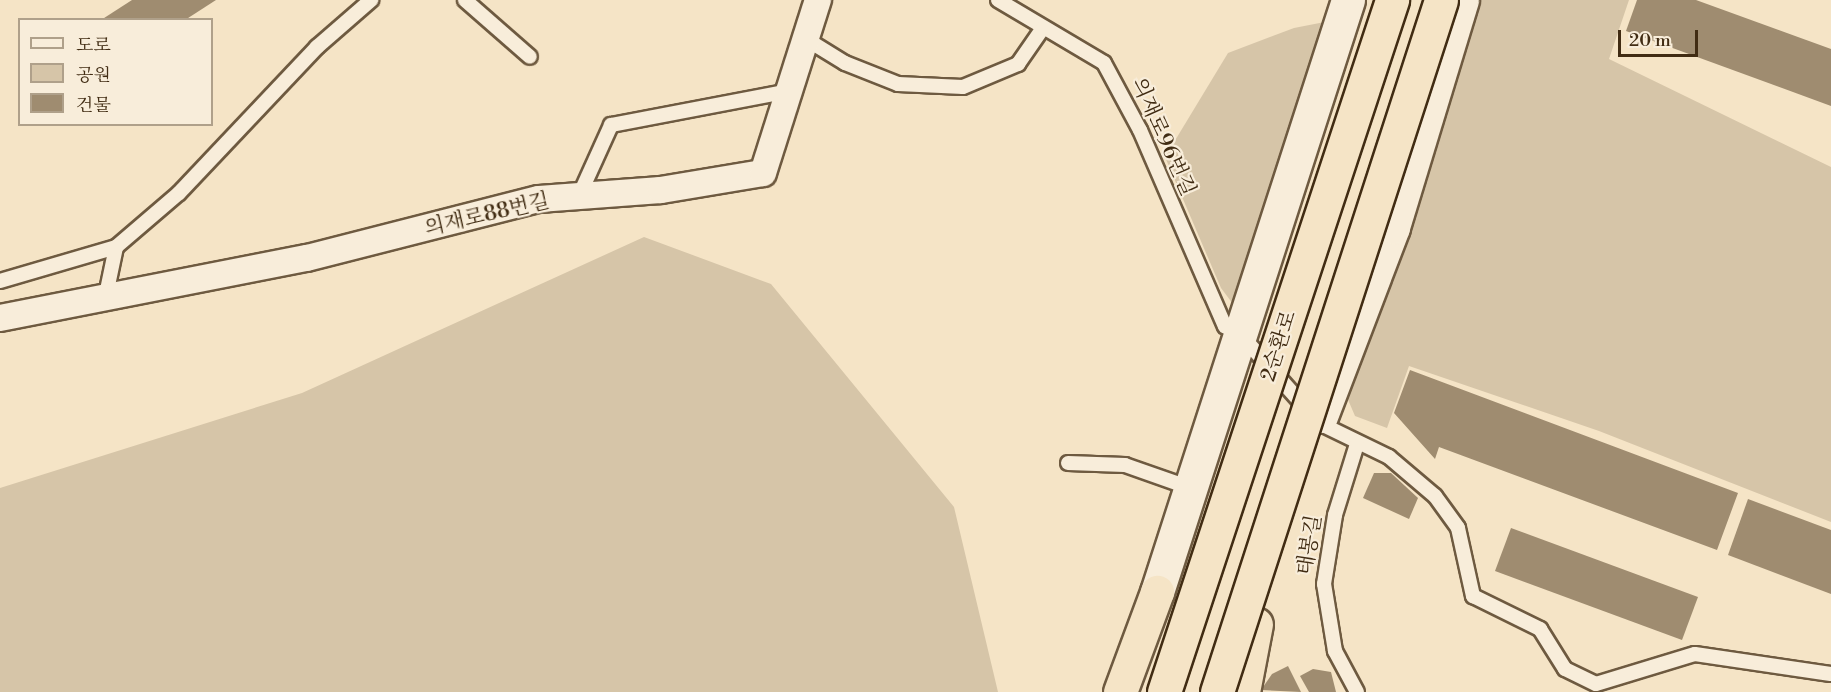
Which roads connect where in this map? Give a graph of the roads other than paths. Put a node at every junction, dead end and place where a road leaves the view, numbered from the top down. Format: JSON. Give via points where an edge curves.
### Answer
{"nodes":[{"id":1,"x":371,"y":0,"type":"edge"},
{"id":2,"x":465,"y":0,"type":"edge"},
{"id":3,"x":998,"y":0,"type":"edge"},
{"id":4,"x":1348,"y":0,"type":"edge"},
{"id":5,"x":1392,"y":0,"type":"edge"},
{"id":6,"x":1441,"y":0,"type":"edge"},
{"id":7,"x":1462,"y":0,"type":"edge"},
{"id":8,"x":811,"y":3,"type":"edge"},
{"id":9,"x":1043,"y":28,"type":"junction"},
{"id":10,"x":806,"y":39,"type":"junction"},
{"id":11,"x":530,"y":57,"type":"dead end"},
{"id":12,"x":790,"y":91,"type":"junction"},
{"id":13,"x":579,"y":196,"type":"junction"},
{"id":14,"x":116,"y":247,"type":"junction"},
{"id":15,"x":0,"y":281,"type":"edge"},
{"id":16,"x":106,"y":295,"type":"junction"},
{"id":17,"x":0,"y":318,"type":"edge"},
{"id":18,"x":1235,"y":332,"type":"junction"},
{"id":19,"x":1319,"y":423,"type":"junction"},
{"id":20,"x":1357,"y":444,"type":"junction"},
{"id":21,"x":1068,"y":463,"type":"dead end"},
{"id":22,"x":1179,"y":484,"type":"junction"},
{"id":23,"x":1165,"y":527,"type":"dead end"},
{"id":24,"x":1157,"y":592,"type":"joint"},
{"id":25,"x":1256,"y":624,"type":"joint"},
{"id":26,"x":1831,"y":674,"type":"edge"},
{"id":27,"x":1120,"y":692,"type":"edge"},
{"id":28,"x":1164,"y":692,"type":"edge"},
{"id":29,"x":1217,"y":692,"type":"edge"},
{"id":30,"x":1243,"y":692,"type":"edge"},
{"id":31,"x":1357,"y":692,"type":"edge"}],
"edges":[{"from":1,"to":14,"type":"lane","via":[[301,63],[179,193]]},
{"from":2,"to":11,"type":"lane"},
{"from":3,"to":9,"type":"lane","name":"의재로96번길"},
{"from":4,"to":18,"type":"street"},
{"from":5,"to":28,"type":"highway","name":"2순환로","bridge":true},
{"from":6,"to":29,"type":"highway","bridge":true},
{"from":7,"to":19,"type":"street","via":[[1393,227]]},
{"from":8,"to":10,"type":"street","name":"의재로88번길"},
{"from":9,"to":10,"type":"lane","via":[[1017,64],[963,87],[898,84],[845,63]]},
{"from":9,"to":18,"type":"lane","name":"의재로96번길","via":[[1104,63],[1120,87],[1214,307]]},
{"from":10,"to":12,"type":"street","name":"의재로88번길"},
{"from":12,"to":13,"type":"lane","via":[[611,125]]},
{"from":12,"to":13,"type":"street","name":"의재로88번길","via":[[763,173]]},
{"from":13,"to":16,"type":"street","name":"의재로88번길","via":[[504,207],[307,258]]},
{"from":14,"to":15,"type":"lane"},
{"from":14,"to":16,"type":"lane"},
{"from":16,"to":17,"type":"street","name":"의재로88번길"},
{"from":18,"to":19,"type":"lane","name":"의재로96번길"},
{"from":18,"to":22,"type":"lane"},
{"from":18,"to":24,"type":"street"},
{"from":19,"to":20,"type":"lane"},
{"from":19,"to":25,"type":"street"},
{"from":20,"to":26,"type":"lane","via":[[1389,457],[1435,496],[1458,528],[1473,596],[1540,629],[1565,669],[1582,679],[1610,682],[1695,654]]},
{"from":20,"to":31,"type":"lane","name":"태봉길","via":[[1335,515],[1324,584],[1335,651]]},
{"from":21,"to":22,"type":"lane","via":[[1125,465]]},
{"from":22,"to":23,"type":"lane"},
{"from":24,"to":27,"type":"highway"},
{"from":25,"to":30,"type":"highway"}]}
